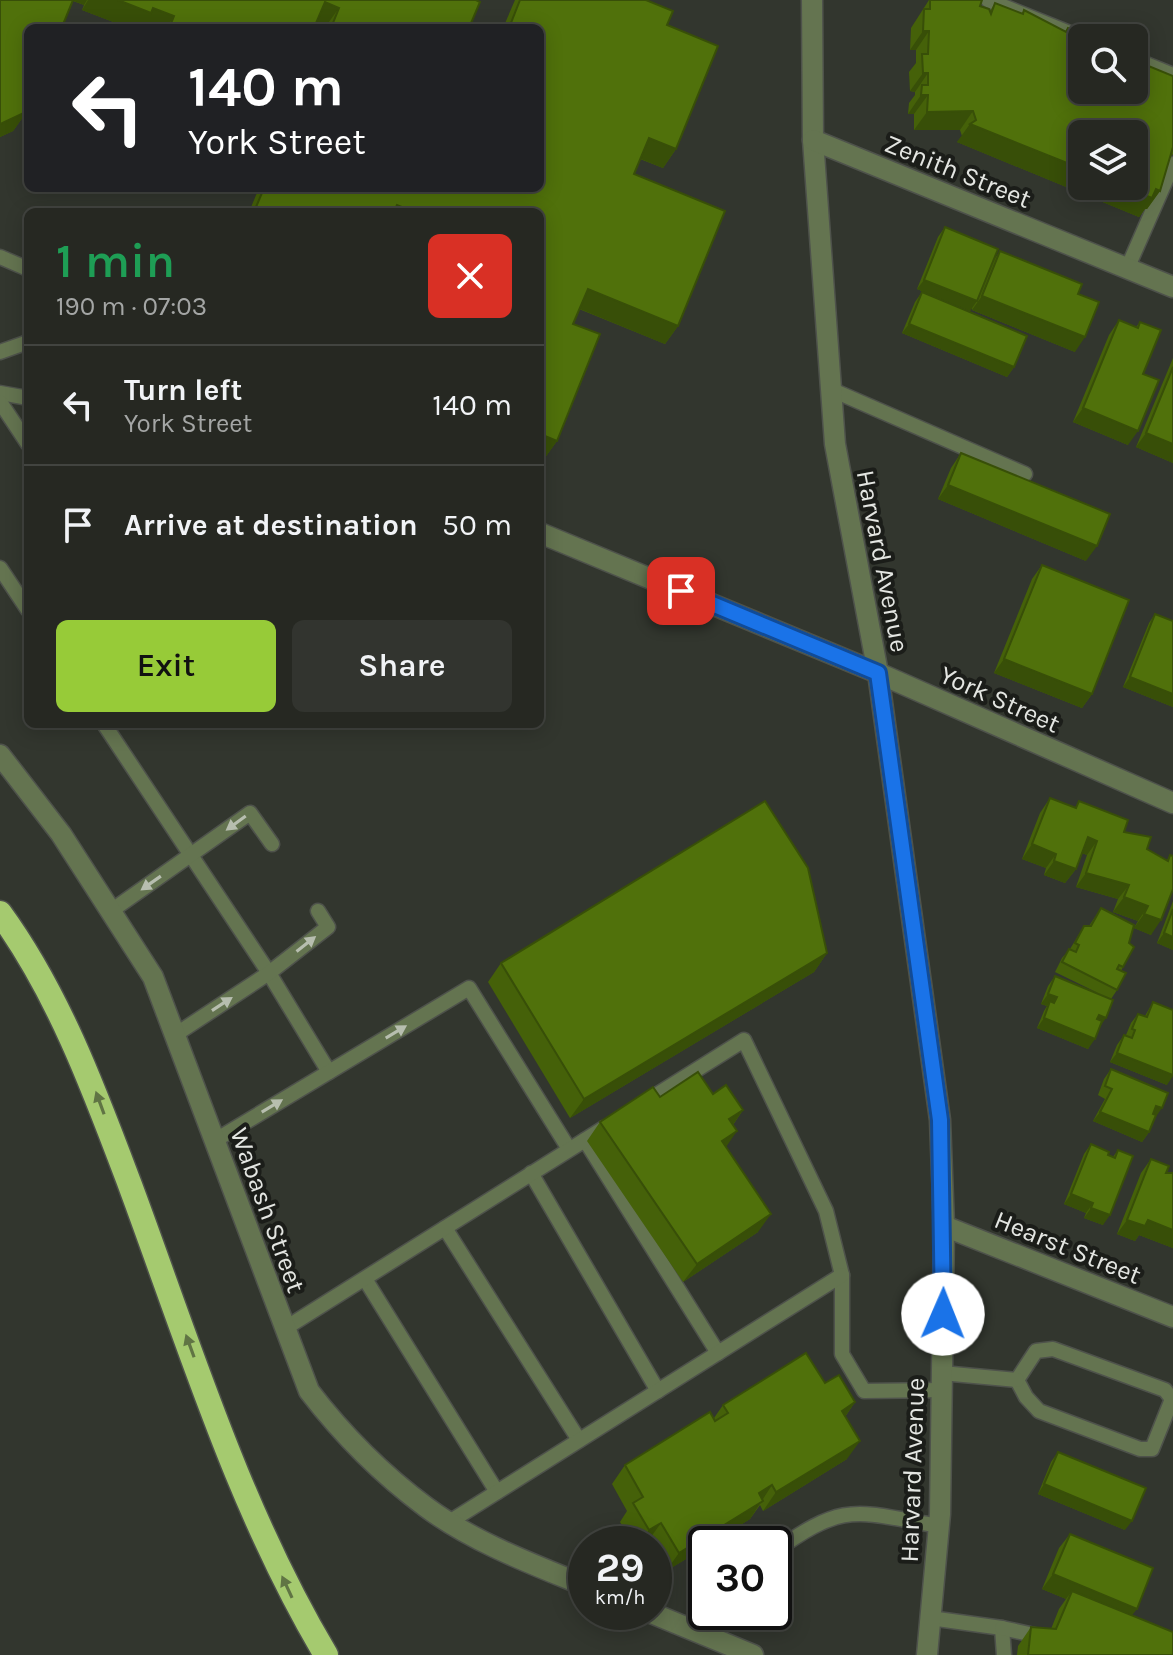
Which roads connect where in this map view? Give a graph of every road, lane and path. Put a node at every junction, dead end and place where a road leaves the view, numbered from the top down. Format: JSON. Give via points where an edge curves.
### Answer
{"nodes":[{"id":1,"x":812,"y":0,"type":"edge"},
{"id":2,"x":988,"y":0,"type":"edge"},
{"id":3,"x":1068,"y":32,"type":"edge"},
{"id":4,"x":1148,"y":65,"type":"edge"},
{"id":5,"x":1173,"y":75,"type":"edge"},
{"id":6,"x":813,"y":140,"type":"junction"},
{"id":7,"x":1173,"y":164,"type":"edge"},
{"id":8,"x":0,"y":257,"type":"edge"},
{"id":9,"x":24,"y":267,"type":"edge"},
{"id":10,"x":1127,"y":269,"type":"junction"},
{"id":11,"x":1173,"y":287,"type":"edge"},
{"id":12,"x":24,"y":343,"type":"edge"},
{"id":13,"x":0,"y":352,"type":"edge"},
{"id":14,"x":830,"y":389,"type":"junction"},
{"id":15,"x":0,"y":393,"type":"edge"},
{"id":16,"x":24,"y":397,"type":"edge"},
{"id":17,"x":0,"y":402,"type":"edge"},
{"id":18,"x":24,"y":438,"type":"edge"},
{"id":19,"x":1025,"y":474,"type":"dead end"},
{"id":20,"x":544,"y":535,"type":"edge"},
{"id":21,"x":0,"y":568,"type":"edge"},
{"id":22,"x":24,"y":604,"type":"edge"},
{"id":23,"x":878,"y":673,"type":"junction"},
{"id":24,"x":107,"y":728,"type":"edge"},
{"id":25,"x":0,"y":755,"type":"edge"},
{"id":26,"x":1173,"y":803,"type":"edge"},
{"id":27,"x":272,"y":844,"type":"dead end"},
{"id":28,"x":191,"y":855,"type":"junction"},
{"id":29,"x":111,"y":911,"type":"junction"},
{"id":30,"x":318,"y":911,"type":"dead end"},
{"id":31,"x":0,"y":913,"type":"edge"},
{"id":32,"x":269,"y":973,"type":"junction"},
{"id":33,"x":175,"y":1035,"type":"junction"},
{"id":34,"x":329,"y":1072,"type":"junction"},
{"id":35,"x":624,"y":1115,"type":"edge"},
{"id":36,"x":611,"y":1123,"type":"edge"},
{"id":37,"x":585,"y":1140,"type":"junction"},
{"id":38,"x":214,"y":1141,"type":"junction"},
{"id":39,"x":569,"y":1149,"type":"junction"},
{"id":40,"x":531,"y":1173,"type":"junction"},
{"id":41,"x":944,"y":1226,"type":"junction"},
{"id":42,"x":445,"y":1228,"type":"junction"},
{"id":43,"x":842,"y":1275,"type":"junction"},
{"id":44,"x":365,"y":1279,"type":"junction"},
{"id":45,"x":1173,"y":1317,"type":"edge"},
{"id":46,"x":284,"y":1329,"type":"junction"},
{"id":47,"x":718,"y":1353,"type":"junction"},
{"id":48,"x":1017,"y":1380,"type":"junction"},
{"id":49,"x":942,"y":1381,"type":"junction"},
{"id":50,"x":658,"y":1391,"type":"junction"},
{"id":51,"x":579,"y":1440,"type":"junction"},
{"id":52,"x":497,"y":1492,"type":"junction"},
{"id":53,"x":451,"y":1521,"type":"junction"},
{"id":54,"x":939,"y":1526,"type":"junction"},
{"id":55,"x":792,"y":1539,"type":"edge"},
{"id":56,"x":568,"y":1578,"type":"edge"},
{"id":57,"x":930,"y":1618,"type":"junction"},
{"id":58,"x":672,"y":1622,"type":"edge"},
{"id":59,"x":1002,"y":1628,"type":"junction"},
{"id":60,"x":697,"y":1632,"type":"joint"},
{"id":61,"x":1047,"y":1638,"type":"edge"},
{"id":62,"x":326,"y":1655,"type":"edge"},
{"id":63,"x":753,"y":1655,"type":"edge"},
{"id":64,"x":927,"y":1655,"type":"edge"},
{"id":65,"x":1004,"y":1655,"type":"edge"}],
"edges":[{"from":1,"to":6,"type":"street","name":"Harvard Avenue"},
{"from":2,"to":3,"type":"lane"},
{"from":4,"to":5,"type":"lane"},
{"from":6,"to":10,"type":"street","name":"Zenith Street"},
{"from":6,"to":14,"type":"street","name":"Harvard Avenue"},
{"from":7,"to":10,"type":"lane"},
{"from":8,"to":9,"type":"lane"},
{"from":10,"to":11,"type":"street","name":"Zenith Street"},
{"from":12,"to":13,"type":"lane"},
{"from":14,"to":19,"type":"lane"},
{"from":14,"to":23,"type":"street","name":"Harvard Avenue","via":[[835,444]]},
{"from":15,"to":16,"type":"lane"},
{"from":17,"to":18,"type":"lane"},
{"from":20,"to":23,"type":"street","name":"York Street"},
{"from":21,"to":22,"type":"lane"},
{"from":23,"to":26,"type":"street","name":"York Street"},
{"from":23,"to":41,"type":"street","name":"Harvard Avenue","via":[[940,1120]]},
{"from":24,"to":28,"type":"lane"},
{"from":25,"to":29,"type":"street","name":"Wabash Street"},
{"from":27,"to":28,"type":"lane","one_way":true,"via":[[250,813]]},
{"from":28,"to":29,"type":"lane","one_way":true},
{"from":28,"to":32,"type":"lane"},
{"from":29,"to":33,"type":"street","name":"Wabash Street","via":[[153,977]]},
{"from":32,"to":30,"type":"lane","one_way":true,"via":[[328,927]]},
{"from":62,"to":31,"type":"highway","one_way":true,"via":[[293,1600],[250,1507],[93,1086],[25,947]]},
{"from":33,"to":32,"type":"lane","one_way":true},
{"from":32,"to":34,"type":"lane"},
{"from":33,"to":38,"type":"street","name":"Wabash Street"},
{"from":38,"to":34,"type":"lane","one_way":true},
{"from":34,"to":39,"type":"lane","one_way":true,"via":[[469,988]]},
{"from":35,"to":43,"type":"lane","via":[[744,1040],[826,1211]]},
{"from":36,"to":37,"type":"lane"},
{"from":37,"to":39,"type":"lane"},
{"from":37,"to":47,"type":"lane"},
{"from":38,"to":46,"type":"street","name":"Wabash Street"},
{"from":39,"to":40,"type":"lane"},
{"from":40,"to":42,"type":"lane"},
{"from":40,"to":50,"type":"lane"},
{"from":41,"to":45,"type":"street","name":"Hearst Street"},
{"from":41,"to":49,"type":"street","name":"Harvard Avenue"},
{"from":42,"to":44,"type":"lane"},
{"from":42,"to":51,"type":"lane"},
{"from":43,"to":47,"type":"lane"},
{"from":43,"to":49,"type":"lane","via":[[842,1354],[864,1391]]},
{"from":44,"to":46,"type":"lane"},
{"from":44,"to":52,"type":"lane"},
{"from":46,"to":53,"type":"street","name":"Wabash Street","via":[[309,1391],[336,1426],[427,1508]]},
{"from":47,"to":50,"type":"lane"},
{"from":48,"to":48,"type":"lane","via":[[1039,1411],[1140,1449],[1152,1449],[1172,1399],[1165,1390],[1053,1349],[1036,1351]]},
{"from":48,"to":49,"type":"lane"},
{"from":49,"to":54,"type":"street","name":"Harvard Avenue"},
{"from":50,"to":51,"type":"lane"},
{"from":51,"to":52,"type":"lane"},
{"from":52,"to":53,"type":"lane"},
{"from":53,"to":56,"type":"street","name":"Wabash Street"},
{"from":54,"to":55,"type":"lane","via":[[840,1513]]},
{"from":54,"to":57,"type":"street","name":"Harvard Avenue"},
{"from":57,"to":59,"type":"lane"},
{"from":57,"to":64,"type":"street","name":"Harvard Avenue"},
{"from":58,"to":60,"type":"street"},
{"from":59,"to":61,"type":"lane"},
{"from":59,"to":65,"type":"lane"},
{"from":60,"to":63,"type":"street"}]}
